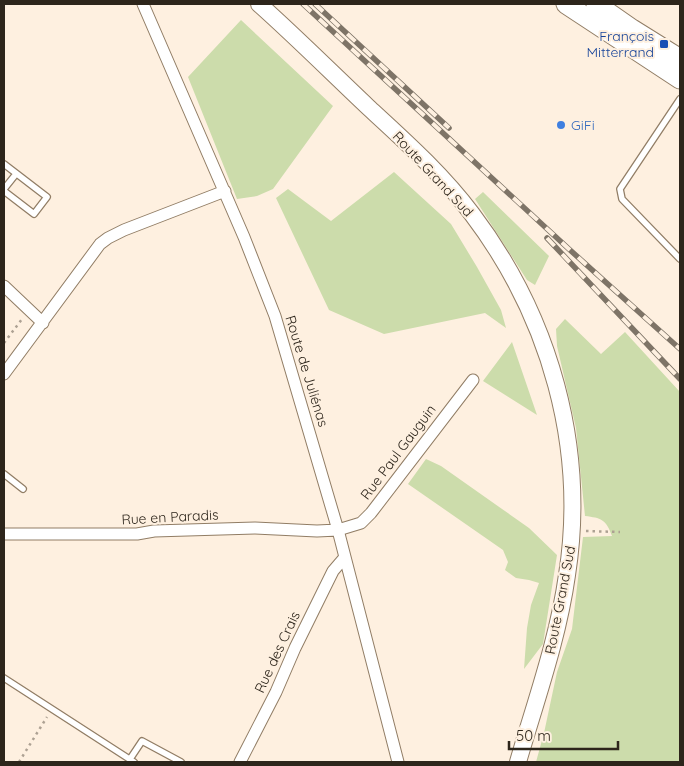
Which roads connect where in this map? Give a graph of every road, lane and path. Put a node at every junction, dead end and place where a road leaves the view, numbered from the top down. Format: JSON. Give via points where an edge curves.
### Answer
{"nodes":[{"id":1,"x":143,"y":4,"type":"edge"},
{"id":2,"x":259,"y":4,"type":"edge"},
{"id":3,"x":566,"y":4,"type":"edge"},
{"id":4,"x":596,"y":4,"type":"edge"},
{"id":5,"x":679,"y":66,"type":"edge"},
{"id":6,"x":680,"y":100,"type":"edge"},
{"id":7,"x":4,"y":164,"type":"edge"},
{"id":8,"x":16,"y":174,"type":"junction"},
{"id":9,"x":4,"y":190,"type":"edge"},
{"id":10,"x":225,"y":191,"type":"junction"},
{"id":11,"x":680,"y":259,"type":"edge"},
{"id":12,"x":4,"y":286,"type":"edge"},
{"id":13,"x":29,"y":310,"type":"junction"},
{"id":14,"x":43,"y":323,"type":"junction"},
{"id":15,"x":4,"y":343,"type":"edge"},
{"id":16,"x":4,"y":374,"type":"edge"},
{"id":17,"x":472,"y":380,"type":"dead end"},
{"id":18,"x":4,"y":474,"type":"edge"},
{"id":19,"x":23,"y":489,"type":"dead end"},
{"id":20,"x":338,"y":530,"type":"junction"},
{"id":21,"x":572,"y":531,"type":"junction"},
{"id":22,"x":620,"y":532,"type":"dead end"},
{"id":23,"x":4,"y":534,"type":"edge"},
{"id":24,"x":345,"y":557,"type":"junction"},
{"id":25,"x":4,"y":678,"type":"edge"},
{"id":26,"x":52,"y":709,"type":"junction"},
{"id":27,"x":132,"y":761,"type":"edge"},
{"id":28,"x":18,"y":762,"type":"edge"},
{"id":29,"x":180,"y":762,"type":"edge"},
{"id":30,"x":240,"y":762,"type":"edge"},
{"id":31,"x":398,"y":762,"type":"edge"},
{"id":32,"x":518,"y":762,"type":"edge"}],
"edges":[{"from":1,"to":10,"type":"street","name":"Route de Juliénas"},
{"from":2,"to":21,"type":"main road","name":"Route Grand Sud","via":[[440,176],[472,215],[514,279],[554,371],[565,416],[573,483]]},
{"from":3,"to":5,"type":"main road","via":[[658,59]]},
{"from":4,"to":5,"type":"main road"},
{"from":6,"to":11,"type":"lane","via":[[620,189],[622,198]]},
{"from":7,"to":8,"type":"lane"},
{"from":8,"to":9,"type":"lane"},
{"from":8,"to":9,"type":"lane","via":[[47,197],[34,214]]},
{"from":10,"to":14,"type":"street","via":[[108,238],[100,244]]},
{"from":10,"to":20,"type":"street","name":"Route de Juliénas","via":[[275,316]]},
{"from":12,"to":13,"type":"street"},
{"from":13,"to":14,"type":"street"},
{"from":13,"to":15,"type":"path"},
{"from":14,"to":16,"type":"street"},
{"from":17,"to":20,"type":"street","name":"Rue Paul Gauguin","via":[[371,513],[361,523]]},
{"from":18,"to":19,"type":"lane"},
{"from":20,"to":23,"type":"street","name":"Rue en Paradis"},
{"from":20,"to":24,"type":"street","name":"Route de Juliénas"},
{"from":21,"to":22,"type":"path"},
{"from":21,"to":32,"type":"main road","name":"Route Grand Sud","via":[[568,574],[557,629]]},
{"from":24,"to":30,"type":"street","name":"Rue des Crais","via":[[333,571]]},
{"from":24,"to":31,"type":"street","name":"Route de Juliénas"},
{"from":25,"to":26,"type":"lane"},
{"from":26,"to":27,"type":"lane"},
{"from":26,"to":28,"type":"path"},
{"from":27,"to":29,"type":"lane","via":[[142,741]]}]}
